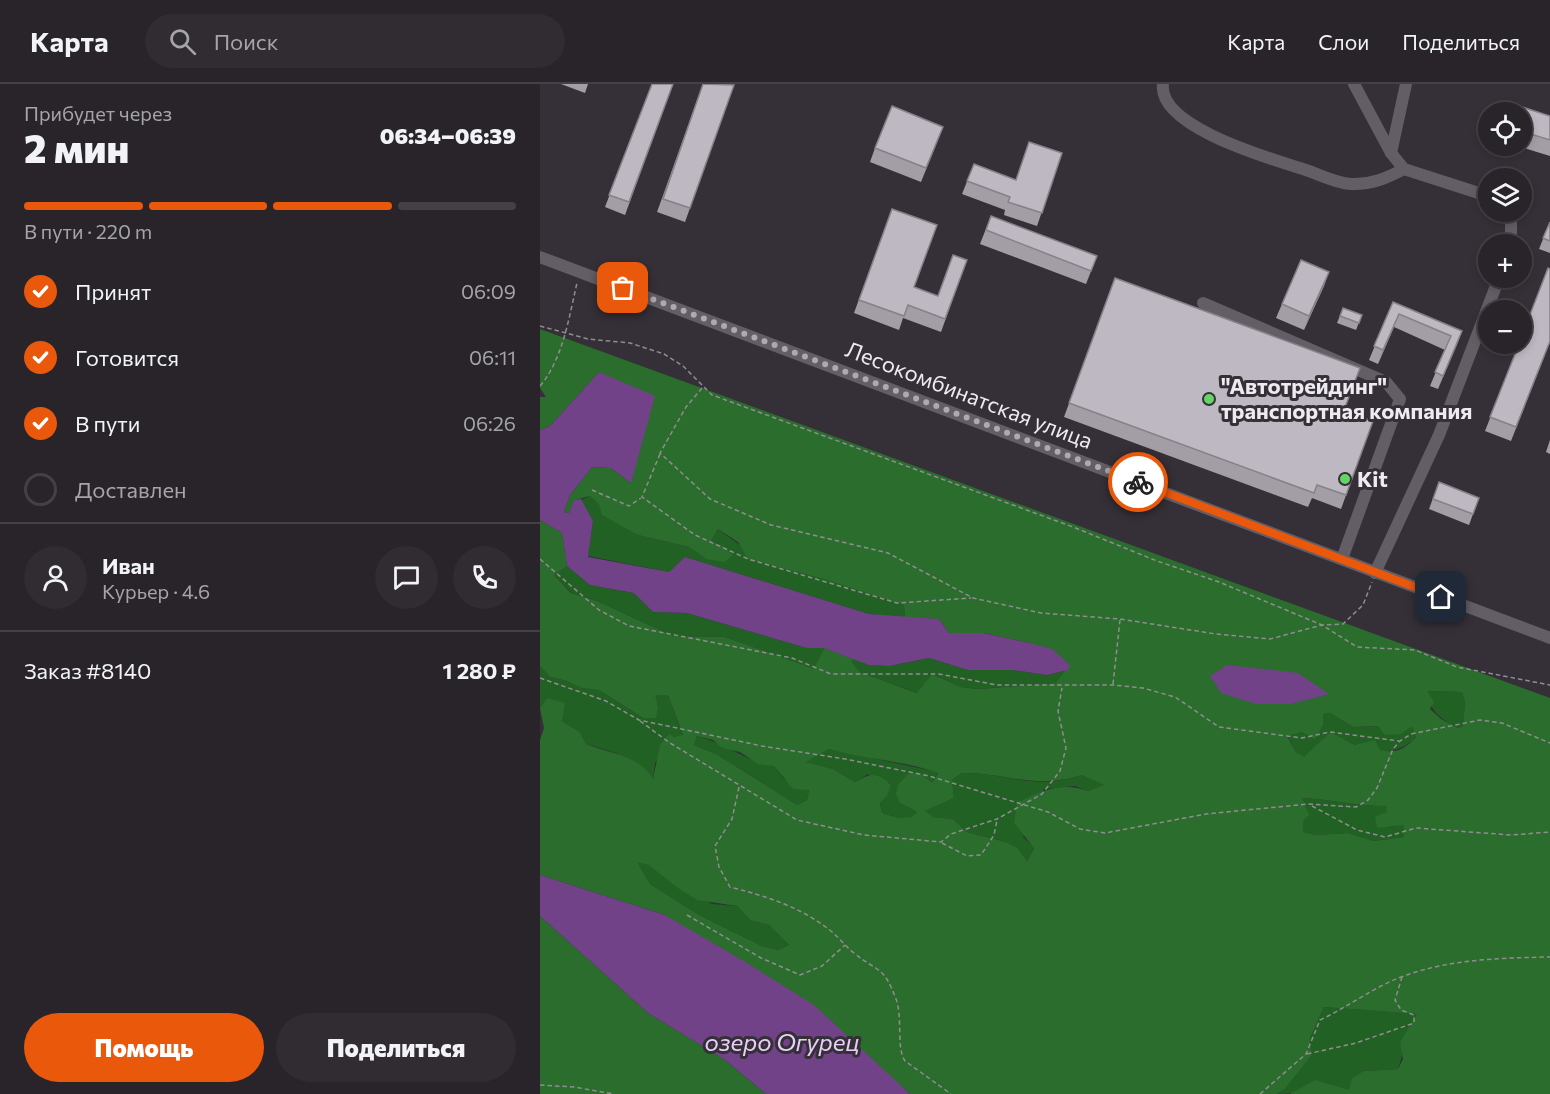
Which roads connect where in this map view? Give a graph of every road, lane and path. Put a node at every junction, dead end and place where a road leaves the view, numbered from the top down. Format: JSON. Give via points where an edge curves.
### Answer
{"nodes":[{"id":1,"x":1163,"y":84,"type":"edge"},
{"id":2,"x":1354,"y":84,"type":"edge"},
{"id":3,"x":1406,"y":84,"type":"edge"},
{"id":4,"x":1391,"y":153,"type":"junction"},
{"id":5,"x":1404,"y":169,"type":"junction"},
{"id":6,"x":1478,"y":193,"type":"edge"},
{"id":7,"x":540,"y":257,"type":"edge"},
{"id":8,"x":580,"y":272,"type":"junction"},
{"id":9,"x":1495,"y":288,"type":"edge"},
{"id":10,"x":1203,"y":303,"type":"dead end"},
{"id":11,"x":540,"y":326,"type":"edge"},
{"id":12,"x":564,"y":334,"type":"junction"},
{"id":13,"x":540,"y":386,"type":"edge"},
{"id":14,"x":703,"y":387,"type":"junction"},
{"id":15,"x":660,"y":453,"type":"junction"},
{"id":16,"x":592,"y":490,"type":"dead end"},
{"id":17,"x":642,"y":497,"type":"junction"},
{"id":18,"x":540,"y":559,"type":"edge"},
{"id":19,"x":1342,"y":559,"type":"junction"},
{"id":20,"x":1375,"y":573,"type":"junction"},
{"id":21,"x":973,"y":598,"type":"junction"},
{"id":22,"x":1120,"y":619,"type":"junction"},
{"id":23,"x":1322,"y":625,"type":"junction"},
{"id":24,"x":1550,"y":638,"type":"edge"},
{"id":25,"x":540,"y":678,"type":"edge"},
{"id":26,"x":1113,"y":685,"type":"junction"},
{"id":27,"x":1550,"y":685,"type":"edge"},
{"id":28,"x":1062,"y":687,"type":"junction"},
{"id":29,"x":639,"y":720,"type":"junction"},
{"id":30,"x":1400,"y":741,"type":"junction"},
{"id":31,"x":1550,"y":743,"type":"edge"},
{"id":32,"x":739,"y":786,"type":"junction"},
{"id":33,"x":1024,"y":804,"type":"junction"},
{"id":34,"x":1308,"y":804,"type":"junction"},
{"id":35,"x":997,"y":819,"type":"junction"},
{"id":36,"x":1550,"y":832,"type":"edge"},
{"id":37,"x":941,"y":842,"type":"junction"},
{"id":38,"x":687,"y":915,"type":"dead end"},
{"id":39,"x":846,"y":944,"type":"junction"},
{"id":40,"x":1550,"y":957,"type":"edge"},
{"id":41,"x":1402,"y":976,"type":"junction"},
{"id":42,"x":1306,"y":1054,"type":"junction"},
{"id":43,"x":540,"y":1085,"type":"edge"},
{"id":44,"x":614,"y":1094,"type":"edge"},
{"id":45,"x":951,"y":1094,"type":"edge"},
{"id":46,"x":1260,"y":1094,"type":"edge"}],
"edges":[{"from":1,"to":5,"type":"street","via":[[1166,98],[1178,112],[1228,145],[1352,184],[1382,181]]},
{"from":2,"to":4,"type":"street"},
{"from":3,"to":4,"type":"street"},
{"from":4,"to":5,"type":"street"},
{"from":5,"to":6,"type":"street"},
{"from":7,"to":8,"type":"street","name":"Лесокомбинатская улица"},
{"from":8,"to":12,"type":"path"},
{"from":8,"to":19,"type":"street","name":"Лесокомбинатская улица"},
{"from":9,"to":20,"type":"street","via":[[1439,435]]},
{"from":10,"to":19,"type":"street","via":[[1386,382],[1400,399]]},
{"from":11,"to":12,"type":"path"},
{"from":12,"to":13,"type":"path","via":[[550,374]]},
{"from":12,"to":14,"type":"path","via":[[630,343],[664,354],[683,366]]},
{"from":14,"to":15,"type":"path","via":[[686,406]]},
{"from":14,"to":23,"type":"path","via":[[712,395],[1219,582]]},
{"from":15,"to":17,"type":"path"},
{"from":15,"to":21,"type":"path","via":[[710,499],[771,525],[888,553]]},
{"from":16,"to":17,"type":"path","via":[[629,506]]},
{"from":17,"to":21,"type":"path","via":[[695,535],[748,559],[897,603]]},
{"from":18,"to":28,"type":"path","via":[[599,610],[629,626],[792,658],[831,674],[939,674],[997,685]]},
{"from":19,"to":20,"type":"street","name":"Лесокомбинатская улица"},
{"from":20,"to":23,"type":"path","via":[[1363,605],[1343,624]]},
{"from":20,"to":24,"type":"street","name":"Лесокомбинатская улица"},
{"from":21,"to":22,"type":"path","via":[[1041,613]]},
{"from":22,"to":23,"type":"path","via":[[1270,639]]},
{"from":22,"to":26,"type":"path"},
{"from":23,"to":27,"type":"path","via":[[1357,647],[1415,650],[1457,667]]},
{"from":25,"to":29,"type":"path","via":[[606,701]]},
{"from":26,"to":28,"type":"path"},
{"from":26,"to":30,"type":"path","via":[[1143,688],[1175,698],[1219,727],[1302,738],[1330,732]]},
{"from":28,"to":33,"type":"path","via":[[1058,711],[1066,748],[1060,771],[1042,794]]},
{"from":29,"to":32,"type":"path"},
{"from":29,"to":33,"type":"path","via":[[929,776]]},
{"from":30,"to":31,"type":"path","via":[[1411,734],[1480,720],[1502,723]]},
{"from":30,"to":34,"type":"path","via":[[1368,800],[1356,807]]},
{"from":32,"to":37,"type":"path","via":[[796,820],[864,835]]},
{"from":32,"to":39,"type":"path","via":[[732,819],[716,846],[719,867],[730,887],[794,908]]},
{"from":33,"to":34,"type":"path","via":[[1080,829],[1105,833],[1206,814]]},
{"from":33,"to":35,"type":"path"},
{"from":34,"to":36,"type":"path","via":[[1357,830],[1385,837],[1416,828],[1511,835]]},
{"from":35,"to":37,"type":"path","via":[[961,830]]},
{"from":35,"to":37,"type":"path","via":[[994,835],[981,855],[967,856]]},
{"from":38,"to":39,"type":"path","via":[[761,958],[800,975],[822,966]]},
{"from":39,"to":45,"type":"path","via":[[886,974],[900,1010],[901,1055],[905,1061]]},
{"from":40,"to":41,"type":"path","via":[[1475,959]]},
{"from":41,"to":42,"type":"path","via":[[1320,1020]]},
{"from":41,"to":42,"type":"path","via":[[1395,1000],[1401,1010],[1414,1015],[1414,1023],[1356,1043]]},
{"from":42,"to":46,"type":"path"},
{"from":43,"to":44,"type":"path"}]}
